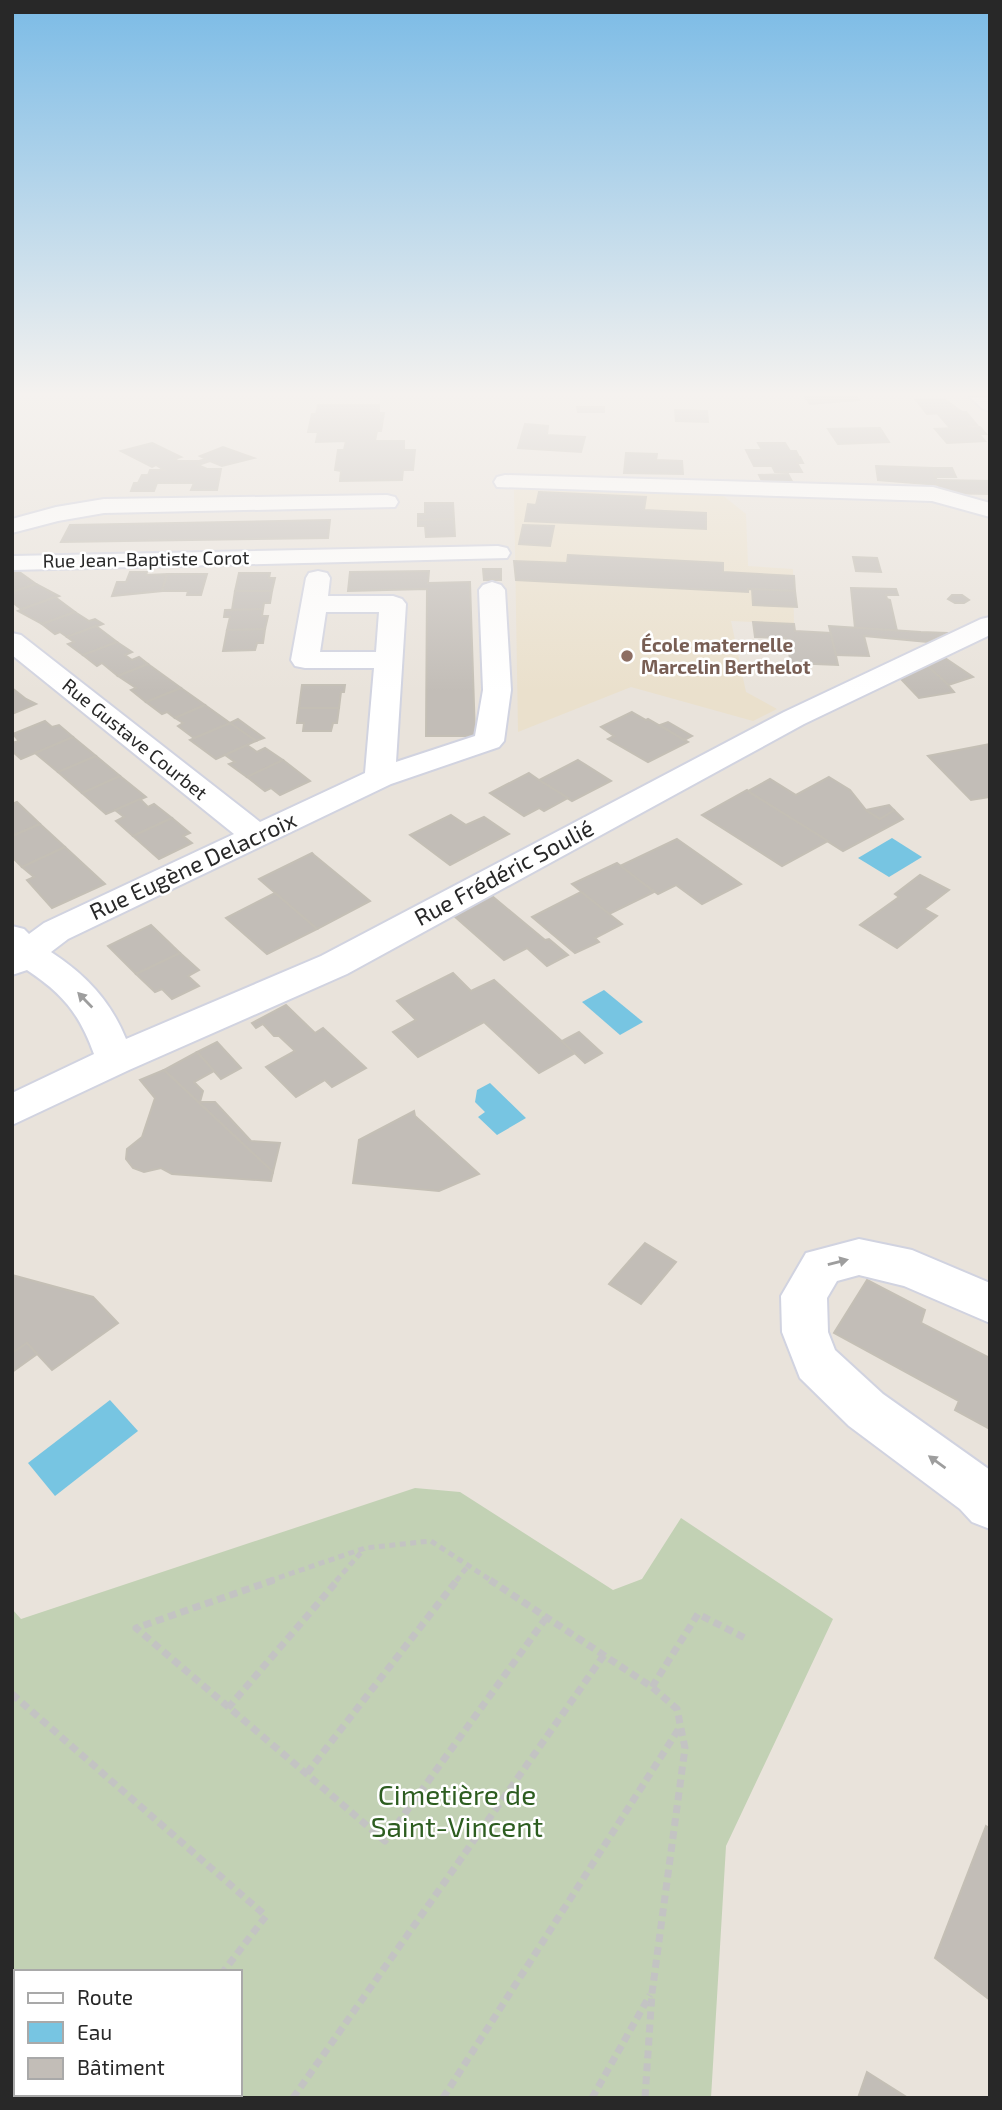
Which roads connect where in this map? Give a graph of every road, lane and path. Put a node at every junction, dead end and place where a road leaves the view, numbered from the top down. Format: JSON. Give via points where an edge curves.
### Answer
{"nodes":[{"id":1,"x":359,"y":495,"type":"edge"},
{"id":2,"x":395,"y":495,"type":"edge"},
{"id":3,"x":938,"y":495,"type":"edge"},
{"id":4,"x":761,"y":506,"type":"dead end"},
{"id":5,"x":990,"y":512,"type":"edge"},
{"id":6,"x":12,"y":526,"type":"edge"},
{"id":7,"x":498,"y":553,"type":"dead end"},
{"id":8,"x":321,"y":555,"type":"junction"},
{"id":9,"x":386,"y":555,"type":"junction"},
{"id":10,"x":12,"y":563,"type":"edge"},
{"id":11,"x":492,"y":590,"type":"dead end"},
{"id":12,"x":314,"y":604,"type":"junction"},
{"id":13,"x":990,"y":625,"type":"edge"},
{"id":14,"x":12,"y":641,"type":"edge"},
{"id":15,"x":390,"y":660,"type":"junction"},
{"id":16,"x":380,"y":778,"type":"junction"},
{"id":17,"x":258,"y":837,"type":"junction"},
{"id":18,"x":16,"y":951,"type":"edge"},
{"id":19,"x":115,"y":1060,"type":"junction"},
{"id":20,"x":17,"y":1106,"type":"edge"},
{"id":21,"x":990,"y":1304,"type":"edge"},
{"id":22,"x":990,"y":1505,"type":"edge"},
{"id":23,"x":365,"y":1548,"type":"junction"},
{"id":24,"x":468,"y":1566,"type":"junction"},
{"id":25,"x":546,"y":1618,"type":"junction"},
{"id":26,"x":747,"y":1639,"type":"dead end"},
{"id":27,"x":604,"y":1656,"type":"junction"},
{"id":28,"x":652,"y":1687,"type":"junction"},
{"id":29,"x":12,"y":1694,"type":"edge"},
{"id":30,"x":228,"y":1708,"type":"junction"},
{"id":31,"x":680,"y":1727,"type":"junction"},
{"id":32,"x":307,"y":1773,"type":"junction"},
{"id":33,"x":225,"y":1970,"type":"edge"},
{"id":34,"x":652,"y":1993,"type":"junction"},
{"id":35,"x":293,"y":2098,"type":"edge"},
{"id":36,"x":443,"y":2098,"type":"edge"},
{"id":37,"x":592,"y":2098,"type":"edge"},
{"id":38,"x":645,"y":2098,"type":"edge"}],
"edges":[{"from":1,"to":6,"type":"street","via":[[104,506]]},
{"from":2,"to":9,"type":"street"},
{"from":3,"to":5,"type":"street"},
{"from":4,"to":5,"type":"street"},
{"from":7,"to":9,"type":"street","name":"Rue Jean-Baptiste Corot"},
{"from":8,"to":9,"type":"street","name":"Rue Jean-Baptiste Corot"},
{"from":8,"to":10,"type":"street","name":"Rue Jean-Baptiste Corot"},
{"from":8,"to":12,"type":"street"},
{"from":11,"to":16,"type":"street","name":"Rue Eugène Delacroix","via":[[497,690],[489,741]]},
{"from":12,"to":15,"type":"street","via":[[393,604]]},
{"from":12,"to":15,"type":"street","via":[[305,660]]},
{"from":13,"to":19,"type":"street","name":"Rue Frédéric Soulié","via":[[794,718],[334,965]]},
{"from":14,"to":17,"type":"street","name":"Rue Gustave Courbet"},
{"from":15,"to":16,"type":"street"},
{"from":16,"to":17,"type":"street","name":"Rue Eugène Delacroix"},
{"from":17,"to":18,"type":"street","name":"Rue Eugène Delacroix"},
{"from":19,"to":18,"type":"street","one_way":true,"via":[[99,1016],[64,978]]},
{"from":19,"to":20,"type":"street","name":"Rue Frédéric Soulié"},
{"from":22,"to":21,"type":"street","one_way":true,"via":[[866,1410],[817,1363],[805,1332],[804,1296],[822,1266],[859,1257],[912,1269]]},
{"from":23,"to":24,"type":"path","via":[[430,1541]]},
{"from":23,"to":30,"type":"path"},
{"from":23,"to":30,"type":"path","via":[[136,1628]]},
{"from":24,"to":25,"type":"path"},
{"from":24,"to":32,"type":"path"},
{"from":25,"to":27,"type":"path"},
{"from":25,"to":32,"type":"path","via":[[386,1841]]},
{"from":26,"to":28,"type":"path","via":[[698,1614]]},
{"from":27,"to":28,"type":"path"},
{"from":27,"to":35,"type":"path"},
{"from":28,"to":31,"type":"path","via":[[677,1709]]},
{"from":29,"to":33,"type":"path","via":[[266,1916]]},
{"from":30,"to":32,"type":"path"},
{"from":31,"to":34,"type":"path","via":[[685,1748]]},
{"from":31,"to":36,"type":"path"},
{"from":34,"to":37,"type":"path"},
{"from":34,"to":38,"type":"path"}]}
